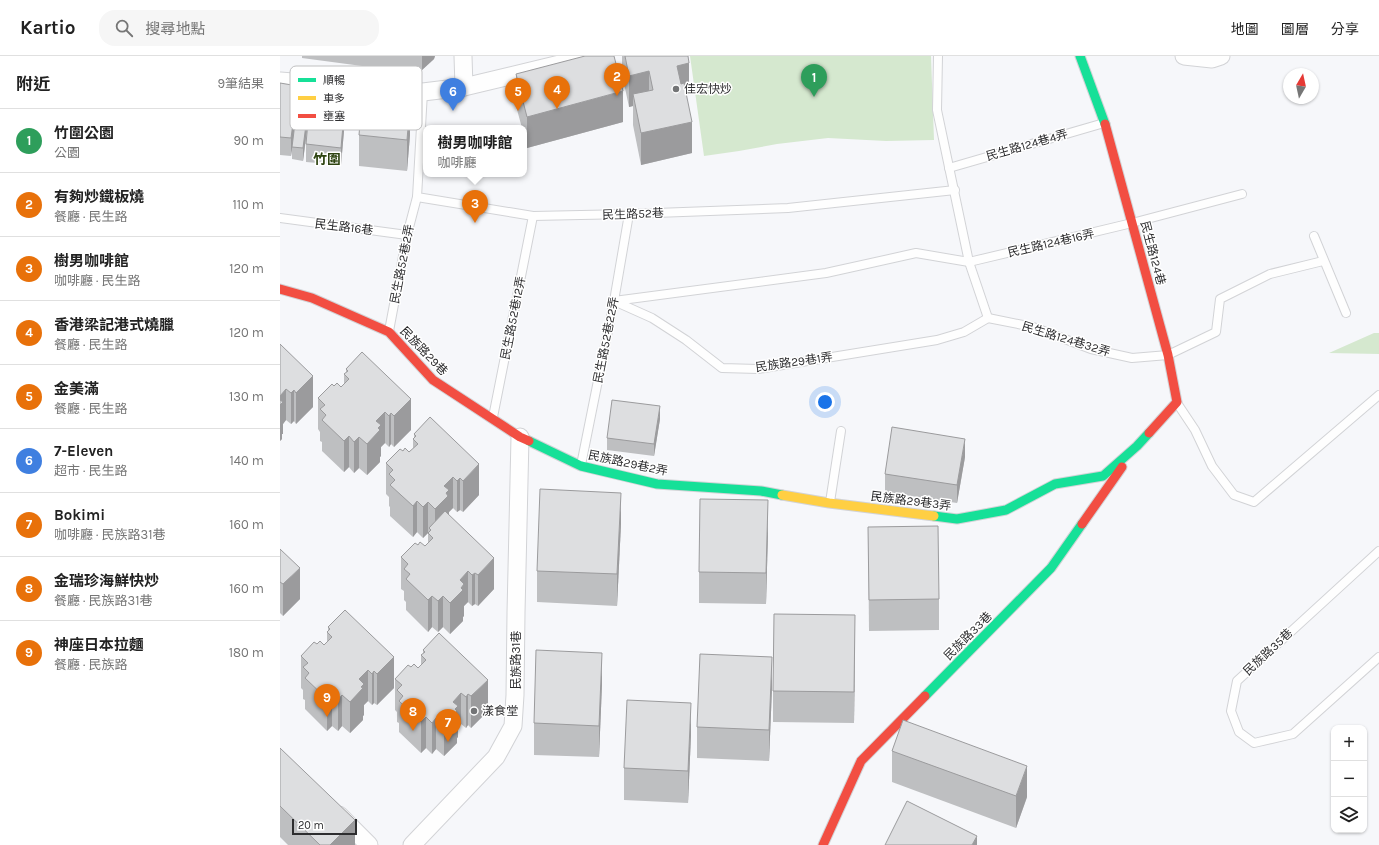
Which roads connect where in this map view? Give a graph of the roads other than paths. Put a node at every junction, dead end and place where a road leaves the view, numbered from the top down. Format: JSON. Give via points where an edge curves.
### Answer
{"nodes":[{"id":1,"x":463,"y":56,"type":"edge"},
{"id":2,"x":593,"y":56,"type":"edge"},
{"id":3,"x":938,"y":56,"type":"edge"},
{"id":4,"x":1080,"y":56,"type":"edge"},
{"id":5,"x":1184,"y":56,"type":"edge"},
{"id":6,"x":1221,"y":56,"type":"edge"},
{"id":7,"x":280,"y":81,"type":"edge"},
{"id":8,"x":290,"y":82,"type":"edge"},
{"id":9,"x":464,"y":87,"type":"junction"},
{"id":10,"x":423,"y":92,"type":"joint"},
{"id":11,"x":422,"y":110,"type":"edge"},
{"id":12,"x":1105,"y":123,"type":"junction"},
{"id":13,"x":421,"y":130,"type":"edge"},
{"id":14,"x":950,"y":168,"type":"junction"},
{"id":15,"x":955,"y":190,"type":"junction"},
{"id":16,"x":1242,"y":194,"type":"dead end"},
{"id":17,"x":417,"y":197,"type":"junction"},
{"id":18,"x":629,"y":214,"type":"junction"},
{"id":19,"x":533,"y":216,"type":"junction"},
{"id":20,"x":280,"y":218,"type":"edge"},
{"id":21,"x":1132,"y":223,"type":"junction"},
{"id":22,"x":407,"y":235,"type":"junction"},
{"id":23,"x":1314,"y":236,"type":"dead end"},
{"id":24,"x":1323,"y":261,"type":"junction"},
{"id":25,"x":969,"y":262,"type":"junction"},
{"id":26,"x":280,"y":289,"type":"edge"},
{"id":27,"x":614,"y":301,"type":"junction"},
{"id":28,"x":1346,"y":313,"type":"dead end"},
{"id":29,"x":988,"y":318,"type":"junction"},
{"id":30,"x":389,"y":332,"type":"junction"},
{"id":31,"x":1168,"y":355,"type":"junction"},
{"id":32,"x":1379,"y":395,"type":"edge"},
{"id":33,"x":1177,"y":402,"type":"junction"},
{"id":34,"x":493,"y":419,"type":"junction"},
{"id":35,"x":841,"y":431,"type":"dead end"},
{"id":36,"x":520,"y":437,"type":"junction"},
{"id":37,"x":1137,"y":446,"type":"junction"},
{"id":38,"x":581,"y":466,"type":"junction"},
{"id":39,"x":761,"y":491,"type":"joint"},
{"id":40,"x":829,"y":503,"type":"junction"},
{"id":41,"x":1379,"y":551,"type":"edge"},
{"id":42,"x":1379,"y":657,"type":"edge"},
{"id":43,"x":330,"y":806,"type":"edge"},
{"id":44,"x":369,"y":845,"type":"edge"},
{"id":45,"x":412,"y":845,"type":"edge"},
{"id":46,"x":823,"y":845,"type":"edge"}],
"edges":[{"from":1,"to":9,"type":"street"},
{"from":2,"to":9,"type":"street"},
{"from":3,"to":14,"type":"lane","via":[[937,110]]},
{"from":4,"to":12,"type":"street","name":"民生路124巷"},
{"from":5,"to":6,"type":"street"},
{"from":7,"to":8,"type":"street"},
{"from":9,"to":10,"type":"street"},
{"from":10,"to":11,"type":"lane"},
{"from":12,"to":14,"type":"lane","name":"民生路124巷4弄"},
{"from":12,"to":21,"type":"street","name":"民生路124巷"},
{"from":13,"to":17,"type":"lane"},
{"from":14,"to":15,"type":"lane"},
{"from":15,"to":18,"type":"lane","name":"民生路52巷","via":[[788,208]]},
{"from":15,"to":25,"type":"lane"},
{"from":16,"to":21,"type":"lane","name":"民生路124巷16弄"},
{"from":17,"to":19,"type":"lane","name":"民生路52巷"},
{"from":17,"to":22,"type":"lane","name":"民生路52巷2弄"},
{"from":18,"to":19,"type":"lane","name":"民生路52巷"},
{"from":18,"to":27,"type":"lane","name":"民生路52巷22弄"},
{"from":19,"to":34,"type":"lane","name":"民生路52巷12弄"},
{"from":20,"to":22,"type":"lane","name":"民生路16巷"},
{"from":21,"to":25,"type":"lane","name":"民生路124巷16弄"},
{"from":21,"to":31,"type":"street","name":"民生路124巷"},
{"from":22,"to":30,"type":"lane","name":"民生路52巷2弄"},
{"from":23,"to":24,"type":"lane"},
{"from":24,"to":28,"type":"lane"},
{"from":24,"to":31,"type":"lane","via":[[1270,274],[1220,298],[1216,332]]},
{"from":25,"to":27,"type":"lane","via":[[916,253],[826,273]]},
{"from":25,"to":29,"type":"lane"},
{"from":26,"to":30,"type":"street","name":"民族路29巷","via":[[312,298]]},
{"from":27,"to":29,"type":"lane","name":"民族路29巷1弄","via":[[652,318],[722,368],[758,369],[936,340],[964,332]]},
{"from":27,"to":38,"type":"lane","name":"民生路52巷22弄"},
{"from":29,"to":31,"type":"lane","name":"民生路124巷32弄","via":[[1033,327],[1091,349],[1132,358]]},
{"from":30,"to":34,"type":"street","name":"民族路29巷","via":[[434,380]]},
{"from":31,"to":33,"type":"street","name":"民生路124巷"},
{"from":32,"to":33,"type":"lane","via":[[1254,502],[1234,495],[1212,466],[1195,430]]},
{"from":33,"to":37,"type":"street"},
{"from":34,"to":36,"type":"street","name":"民族路29巷"},
{"from":35,"to":40,"type":"lane"},
{"from":36,"to":38,"type":"street","name":"民族路29巷2弄"},
{"from":36,"to":45,"type":"street","name":"民族路31巷","via":[[513,726],[496,757]]},
{"from":37,"to":40,"type":"street","name":"民族路29巷3弄","via":[[1103,476],[1055,484],[1006,510],[957,519]]},
{"from":37,"to":46,"type":"street","name":"民族路33巷","via":[[1051,568],[861,761]]},
{"from":38,"to":39,"type":"street","name":"民族路29巷2弄","via":[[657,484]]},
{"from":39,"to":40,"type":"street","name":"民族路29巷3弄"},
{"from":41,"to":42,"type":"lane","name":"民族路35巷","via":[[1236,681],[1231,712],[1238,732],[1254,743],[1293,734]]},
{"from":43,"to":44,"type":"street"}]}
